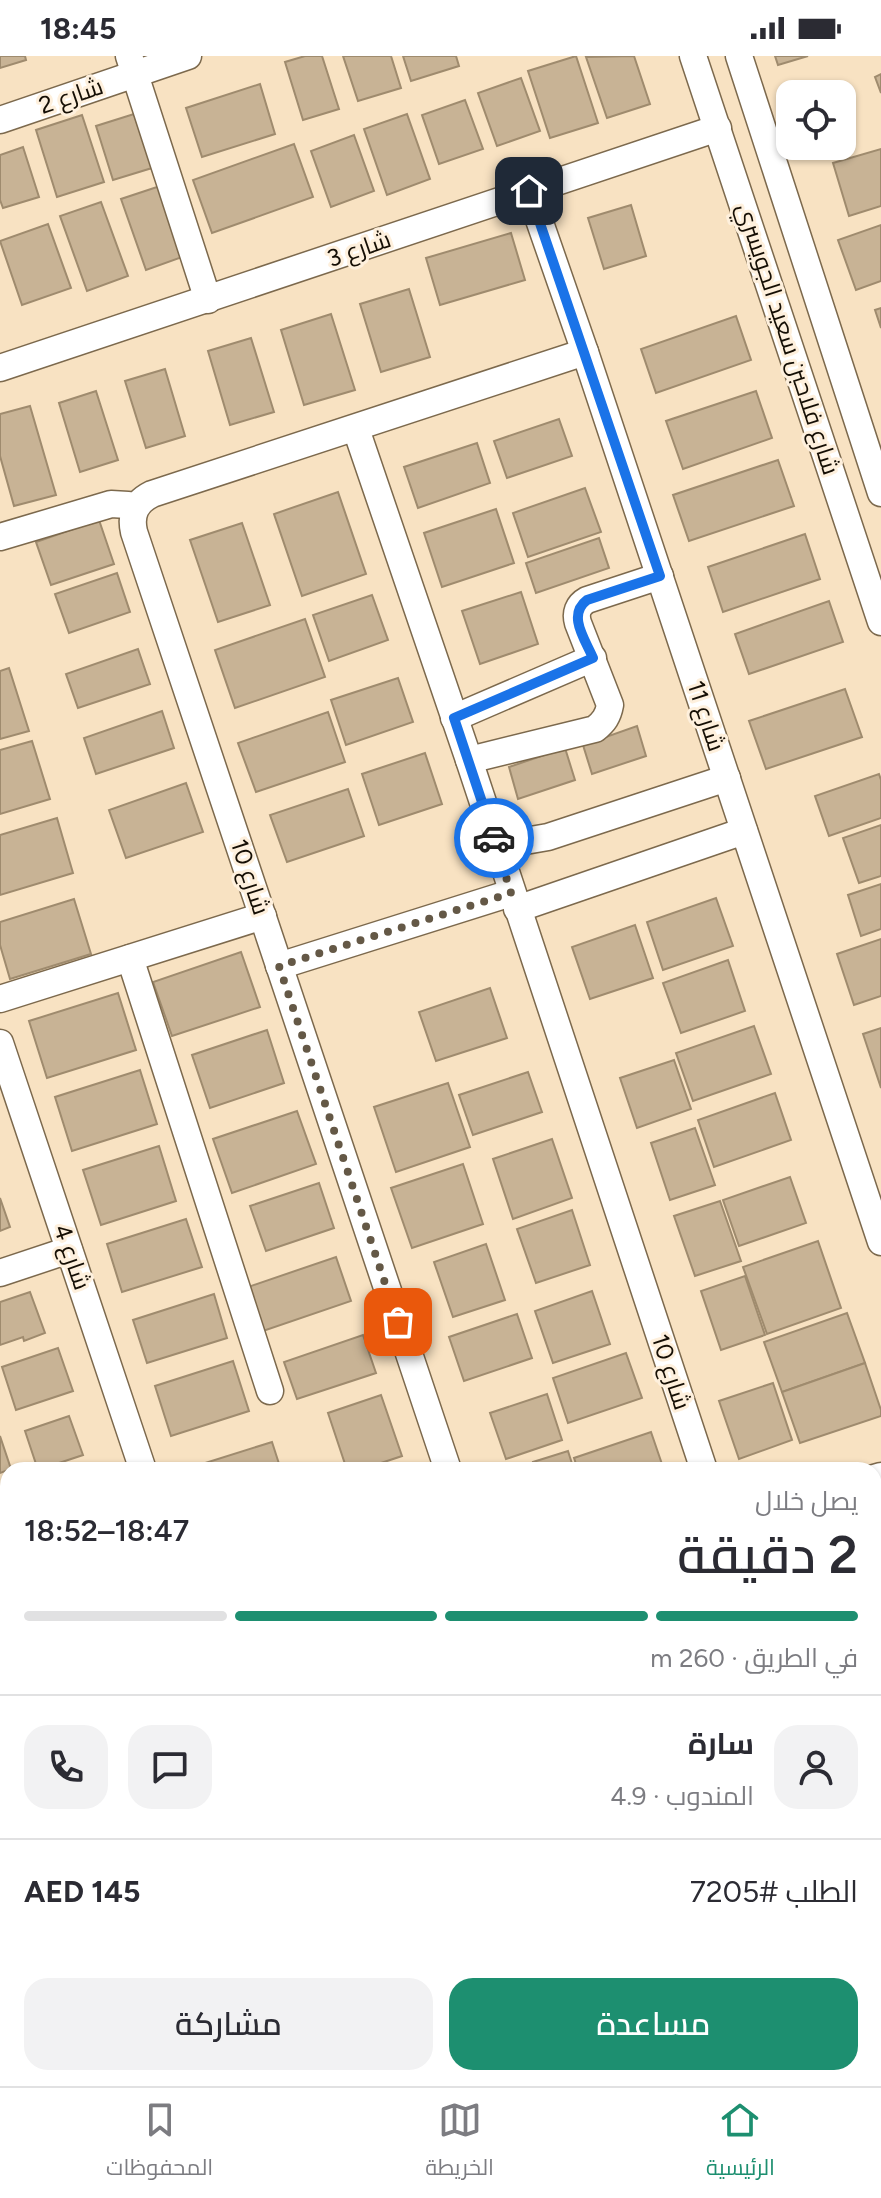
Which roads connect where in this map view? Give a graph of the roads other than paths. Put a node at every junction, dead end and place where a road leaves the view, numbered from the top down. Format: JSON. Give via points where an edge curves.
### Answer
{"nodes":[{"id":1,"x":188,"y":56,"type":"edge"},
{"id":2,"x":693,"y":56,"type":"edge"},
{"id":3,"x":739,"y":56,"type":"edge"},
{"id":4,"x":132,"y":65,"type":"edge"},
{"id":5,"x":0,"y":120,"type":"edge"},
{"id":6,"x":718,"y":128,"type":"junction"},
{"id":7,"x":529,"y":191,"type":"junction"},
{"id":8,"x":809,"y":270,"type":"junction"},
{"id":9,"x":767,"y":276,"type":"junction"},
{"id":10,"x":208,"y":300,"type":"junction"},
{"id":11,"x":585,"y":352,"type":"junction"},
{"id":12,"x":0,"y":368,"type":"edge"},
{"id":13,"x":356,"y":429,"type":"junction"},
{"id":14,"x":881,"y":493,"type":"edge"},
{"id":15,"x":135,"y":508,"type":"junction"},
{"id":16,"x":0,"y":537,"type":"edge"},
{"id":17,"x":660,"y":576,"type":"junction"},
{"id":18,"x":881,"y":622,"type":"edge"},
{"id":19,"x":593,"y":658,"type":"junction"},
{"id":20,"x":454,"y":718,"type":"junction"},
{"id":21,"x":469,"y":760,"type":"junction"},
{"id":22,"x":727,"y":778,"type":"junction"},
{"id":23,"x":744,"y":831,"type":"junction"},
{"id":24,"x":496,"y":846,"type":"junction"},
{"id":25,"x":514,"y":901,"type":"junction"},
{"id":26,"x":263,"y":916,"type":"junction"},
{"id":27,"x":130,"y":958,"type":"junction"},
{"id":28,"x":279,"y":966,"type":"junction"},
{"id":29,"x":0,"y":999,"type":"edge"},
{"id":30,"x":0,"y":1043,"type":"edge"},
{"id":31,"x":881,"y":1242,"type":"edge"},
{"id":32,"x":69,"y":1250,"type":"junction"},
{"id":33,"x":0,"y":1273,"type":"edge"},
{"id":34,"x":270,"y":1391,"type":"dead end"},
{"id":35,"x":139,"y":1462,"type":"edge"},
{"id":36,"x":445,"y":1462,"type":"edge"},
{"id":37,"x":701,"y":1462,"type":"edge"}],
"edges":[{"from":1,"to":4,"type":"street","name":"شارع 2"},
{"from":2,"to":6,"type":"street","name":"شارع فلاحبن سعيد الجويسري"},
{"from":3,"to":8,"type":"street","name":"شارع فلاحبن سعيد الجويسري"},
{"from":4,"to":5,"type":"street","name":"شارع 2"},
{"from":4,"to":10,"type":"street"},
{"from":6,"to":7,"type":"street","name":"شارع 3"},
{"from":6,"to":9,"type":"street","name":"شارع فلاحبن سعيد الجويسري"},
{"from":7,"to":10,"type":"street","name":"شارع 3"},
{"from":7,"to":11,"type":"street","name":"شارع 11"},
{"from":8,"to":9,"type":"street","via":[[801,286],[791,290]]},
{"from":8,"to":14,"type":"street","name":"شارع فلاحبن سعيد الجويسري"},
{"from":9,"to":18,"type":"street","name":"شارع فلاحبن سعيد الجويسري"},
{"from":10,"to":12,"type":"street","name":"شارع 3"},
{"from":11,"to":13,"type":"street"},
{"from":11,"to":17,"type":"street","name":"شارع 11"},
{"from":13,"to":15,"type":"street","via":[[152,494]]},
{"from":13,"to":20,"type":"street","name":"شارع 10"},
{"from":15,"to":16,"type":"street","via":[[111,504]]},
{"from":15,"to":26,"type":"street","name":"شارع 10","via":[[134,532]]},
{"from":17,"to":19,"type":"street","via":[[579,607],[577,618]]},
{"from":17,"to":22,"type":"street","name":"شارع 11"},
{"from":19,"to":20,"type":"street"},
{"from":19,"to":21,"type":"street","via":[[610,705],[603,723]]},
{"from":20,"to":21,"type":"street","name":"شارع 10"},
{"from":21,"to":24,"type":"street","name":"شارع 10"},
{"from":22,"to":23,"type":"street","name":"شارع 11"},
{"from":22,"to":24,"type":"street","via":[[548,837]]},
{"from":23,"to":25,"type":"street"},
{"from":23,"to":31,"type":"street","name":"شارع 11"},
{"from":24,"to":25,"type":"street","name":"شارع 10"},
{"from":25,"to":28,"type":"street"},
{"from":25,"to":37,"type":"street","name":"شارع 10"},
{"from":26,"to":27,"type":"street"},
{"from":26,"to":28,"type":"street","name":"شارع 10"},
{"from":27,"to":29,"type":"street"},
{"from":27,"to":34,"type":"street"},
{"from":28,"to":36,"type":"street","name":"شارع 10"},
{"from":30,"to":32,"type":"street","name":"شارع 4"},
{"from":32,"to":33,"type":"street"},
{"from":32,"to":35,"type":"street","name":"شارع 4"}]}
